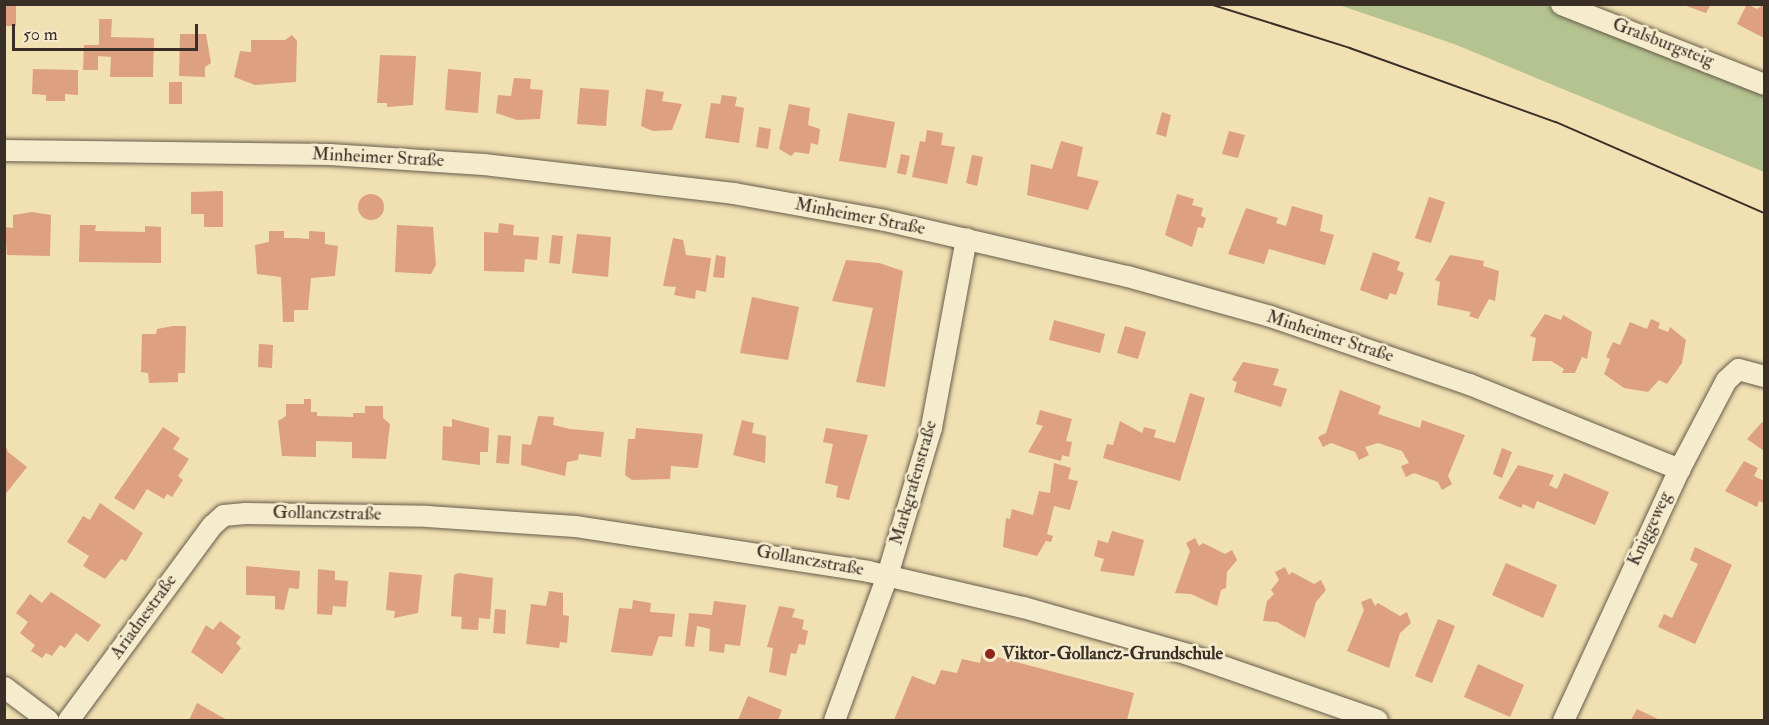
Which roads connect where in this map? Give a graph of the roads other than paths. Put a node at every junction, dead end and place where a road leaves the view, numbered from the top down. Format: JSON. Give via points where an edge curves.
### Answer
{"nodes":[{"id":1,"x":1561,"y":4,"type":"edge"},
{"id":2,"x":1764,"y":84,"type":"edge"},
{"id":3,"x":4,"y":150,"type":"edge"},
{"id":4,"x":966,"y":238,"type":"junction"},
{"id":5,"x":1764,"y":376,"type":"edge"},
{"id":6,"x":1679,"y":469,"type":"junction"},
{"id":7,"x":223,"y":515,"type":"joint"},
{"id":8,"x":887,"y":575,"type":"junction"},
{"id":9,"x":4,"y":687,"type":"edge"},
{"id":10,"x":48,"y":720,"type":"edge"},
{"id":11,"x":68,"y":720,"type":"edge"},
{"id":12,"x":834,"y":720,"type":"edge"},
{"id":13,"x":1377,"y":720,"type":"edge"},
{"id":14,"x":1563,"y":720,"type":"edge"}],
"edges":[{"from":1,"to":2,"type":"street","name":"Gralsburgsteig"},
{"from":3,"to":4,"type":"street","name":"Minheimer Straße","via":[[329,154],[483,164],[733,193]]},
{"from":4,"to":6,"type":"street","name":"Minheimer Straße","via":[[1127,276],[1274,318],[1469,384]]},
{"from":4,"to":8,"type":"street","name":"Markgrafenstraße","via":[[931,428]]},
{"from":5,"to":6,"type":"street","name":"Kniggeweg","via":[[1734,371]]},
{"from":6,"to":14,"type":"street","name":"Kniggeweg"},
{"from":7,"to":8,"type":"street","name":"Gollanczstraße","via":[[428,516],[574,526]]},
{"from":7,"to":11,"type":"street","name":"Ariadnestraße"},
{"from":8,"to":12,"type":"street","name":"Markgrafenstraße"},
{"from":8,"to":13,"type":"street","name":"Gollanczstraße","via":[[1023,607],[1188,654]]},
{"from":9,"to":10,"type":"street"}]}
